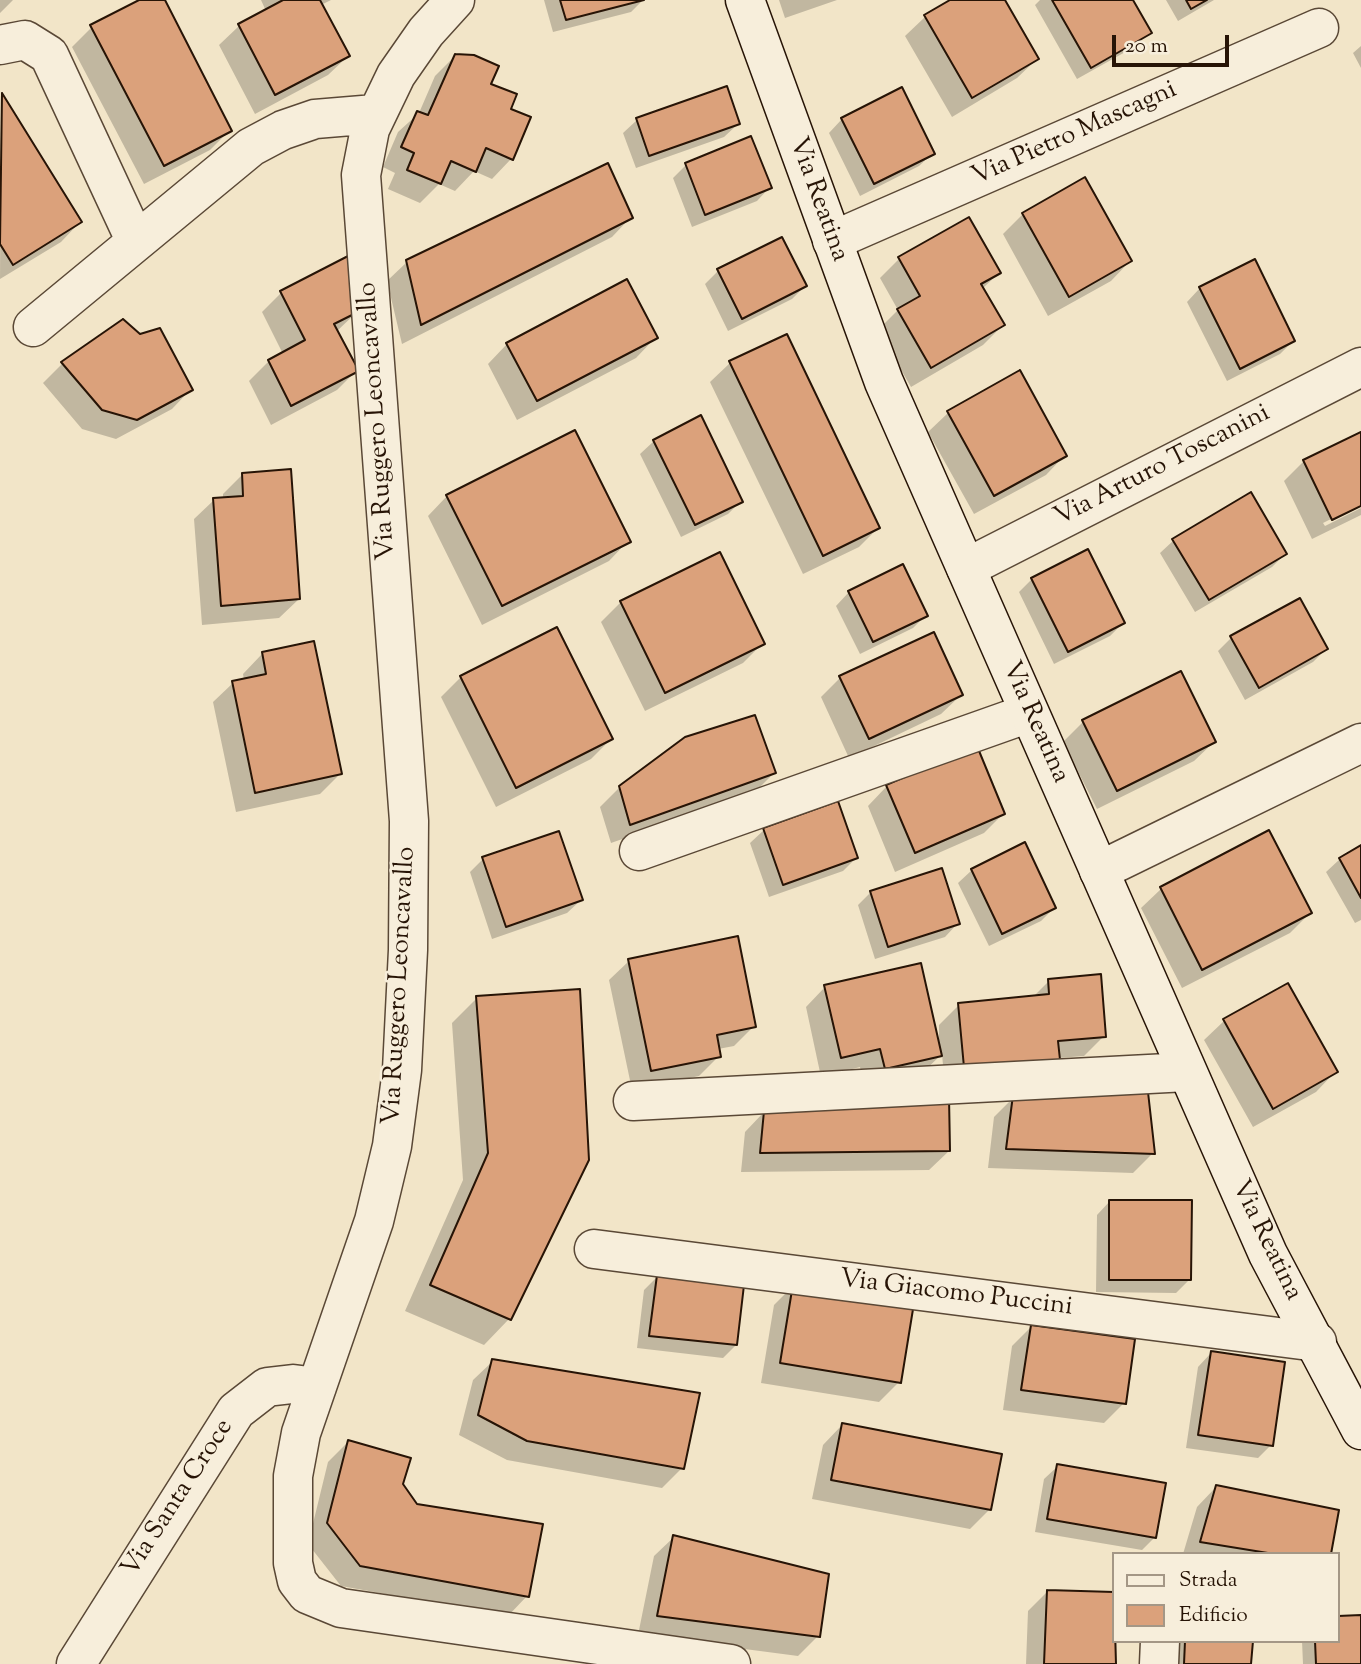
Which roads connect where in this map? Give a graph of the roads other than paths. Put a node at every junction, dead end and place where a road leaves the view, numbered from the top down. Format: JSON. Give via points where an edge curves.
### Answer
{"nodes":[{"id":1,"x":455,"y":0,"type":"edge"},
{"id":2,"x":745,"y":0,"type":"edge"},
{"id":3,"x":1319,"y":29,"type":"dead end"},
{"id":4,"x":0,"y":45,"type":"edge"},
{"id":5,"x":375,"y":114,"type":"junction"},
{"id":6,"x":832,"y":241,"type":"junction"},
{"id":7,"x":136,"y":242,"type":"junction"},
{"id":8,"x":33,"y":327,"type":"dead end"},
{"id":9,"x":1361,"y":368,"type":"edge"},
{"id":10,"x":966,"y":568,"type":"junction"},
{"id":11,"x":1030,"y":713,"type":"junction"},
{"id":12,"x":1361,"y":743,"type":"edge"},
{"id":13,"x":639,"y":851,"type":"dead end"},
{"id":14,"x":1099,"y":871,"type":"junction"},
{"id":15,"x":1187,"y":1072,"type":"junction"},
{"id":16,"x":633,"y":1101,"type":"dead end"},
{"id":17,"x":594,"y":1249,"type":"dead end"},
{"id":18,"x":1317,"y":1342,"type":"junction"},
{"id":19,"x":317,"y":1387,"type":"junction"},
{"id":20,"x":1361,"y":1430,"type":"edge"},
{"id":21,"x":1160,"y":1643,"type":"edge"},
{"id":22,"x":76,"y":1664,"type":"edge"},
{"id":23,"x":732,"y":1664,"type":"edge"},
{"id":24,"x":1159,"y":1664,"type":"edge"}],
"edges":[{"from":1,"to":5,"type":"street","name":"Via Ruggero Leoncavallo","via":[[414,48]]},
{"from":2,"to":6,"type":"street","name":"Via Reatina"},
{"from":3,"to":6,"type":"street","name":"Via Pietro Mascagni"},
{"from":4,"to":7,"type":"street","via":[[25,40],[49,55]]},
{"from":5,"to":7,"type":"street","via":[[314,119],[267,137]]},
{"from":5,"to":19,"type":"street","name":"Via Ruggero Leoncavallo","via":[[363,153],[361,184],[409,821],[408,950],[402,1070],[392,1146],[374,1221]]},
{"from":6,"to":10,"type":"street","name":"Via Reatina","via":[[884,382]]},
{"from":7,"to":8,"type":"street"},
{"from":9,"to":10,"type":"street","name":"Via Arturo Toscanini"},
{"from":10,"to":11,"type":"street","name":"Via Reatina"},
{"from":11,"to":13,"type":"street"},
{"from":11,"to":14,"type":"street","name":"Via Reatina"},
{"from":12,"to":14,"type":"street"},
{"from":14,"to":15,"type":"street","name":"Via Reatina"},
{"from":15,"to":16,"type":"street"},
{"from":15,"to":18,"type":"street","name":"Via Reatina","via":[[1268,1254]]},
{"from":17,"to":18,"type":"street","name":"Via Giacomo Puccini"},
{"from":18,"to":20,"type":"street","name":"Via Reatina"},
{"from":19,"to":22,"type":"street","name":"Via Santa Croce","via":[[267,1387],[236,1410]]},
{"from":19,"to":23,"type":"street","name":"Via Ruggero Leoncavallo","via":[[297,1454],[292,1497],[295,1573],[314,1599],[341,1608]]},
{"from":21,"to":24,"type":"street"}]}
